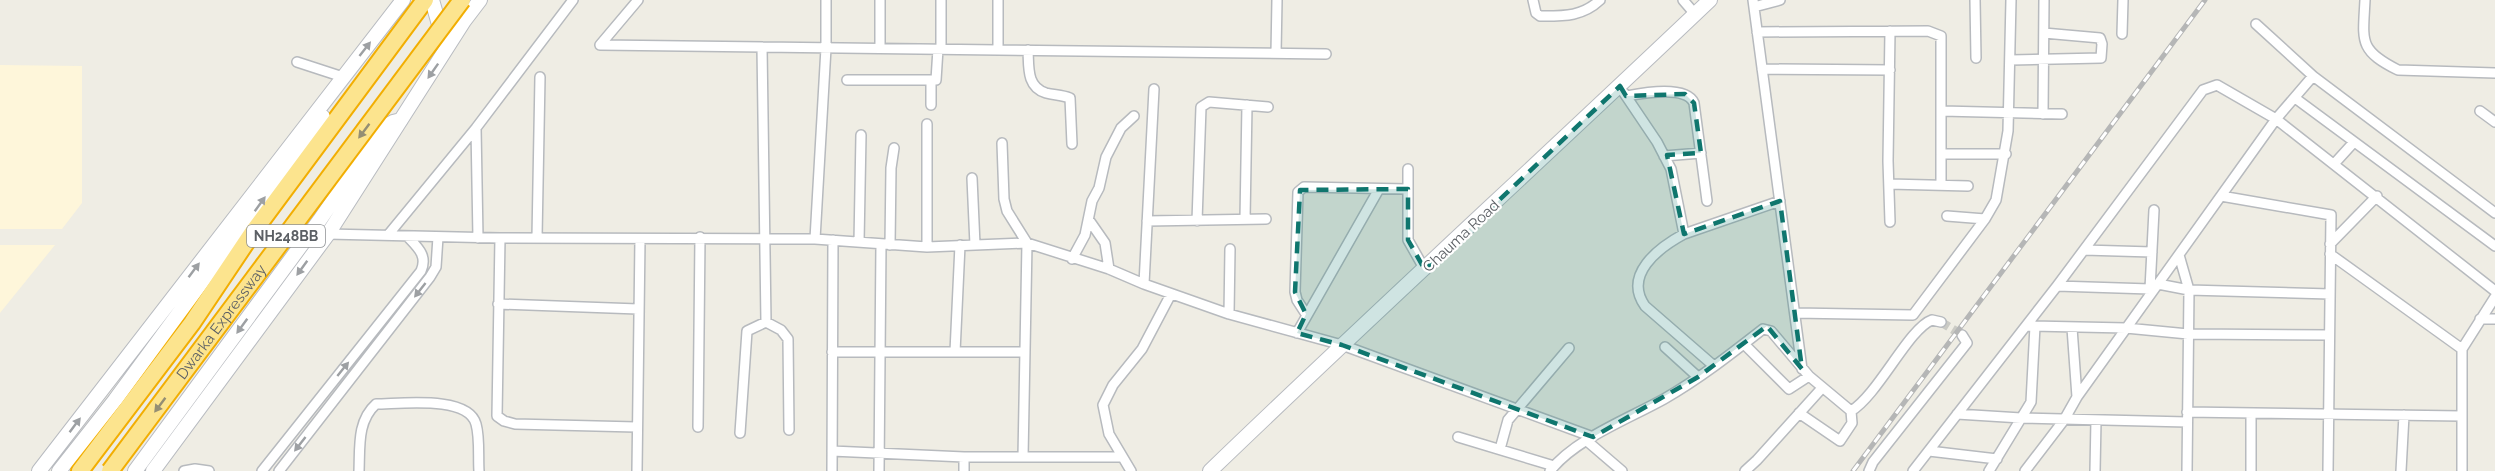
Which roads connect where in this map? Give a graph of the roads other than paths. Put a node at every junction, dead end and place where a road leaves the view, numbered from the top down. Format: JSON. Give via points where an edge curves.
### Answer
{"nodes":[{"id":1,"x":403,"y":0,"type":"edge"},
{"id":2,"x":424,"y":0,"type":"edge"},
{"id":3,"x":432,"y":0,"type":"edge"},
{"id":4,"x":462,"y":0,"type":"edge"},
{"id":5,"x":480,"y":0,"type":"edge"},
{"id":6,"x":573,"y":0,"type":"edge"},
{"id":7,"x":638,"y":0,"type":"edge"},
{"id":8,"x":826,"y":0,"type":"edge"},
{"id":9,"x":880,"y":0,"type":"edge"},
{"id":10,"x":941,"y":0,"type":"edge"},
{"id":11,"x":998,"y":0,"type":"edge"},
{"id":12,"x":1276,"y":0,"type":"edge"},
{"id":13,"x":1533,"y":0,"type":"edge"},
{"id":14,"x":1600,"y":0,"type":"edge"},
{"id":15,"x":1683,"y":0,"type":"edge"},
{"id":16,"x":1710,"y":0,"type":"edge"},
{"id":17,"x":1780,"y":0,"type":"edge"},
{"id":18,"x":1975,"y":0,"type":"edge"},
{"id":19,"x":2011,"y":0,"type":"edge"},
{"id":20,"x":2044,"y":0,"type":"edge"},
{"id":21,"x":2123,"y":0,"type":"edge"},
{"id":22,"x":2365,"y":0,"type":"edge"},
{"id":23,"x":1753,"y":4,"type":"edge"},
{"id":24,"x":1695,"y":14,"type":"junction"},
{"id":25,"x":2256,"y":24,"type":"dead end"},
{"id":26,"x":1890,"y":31,"type":"junction"},
{"id":27,"x":1757,"y":32,"type":"junction"},
{"id":28,"x":2044,"y":33,"type":"junction"},
{"id":29,"x":2122,"y":34,"type":"dead end"},
{"id":30,"x":762,"y":47,"type":"junction"},
{"id":31,"x":826,"y":48,"type":"junction"},
{"id":32,"x":880,"y":48,"type":"junction"},
{"id":33,"x":939,"y":49,"type":"junction"},
{"id":34,"x":998,"y":50,"type":"junction"},
{"id":35,"x":1028,"y":50,"type":"junction"},
{"id":36,"x":446,"y":51,"type":"junction"},
{"id":37,"x":1276,"y":53,"type":"junction"},
{"id":38,"x":1326,"y":54,"type":"dead end"},
{"id":39,"x":1976,"y":58,"type":"dead end"},
{"id":40,"x":2011,"y":60,"type":"junction"},
{"id":41,"x":2044,"y":60,"type":"junction"},
{"id":42,"x":297,"y":62,"type":"dead end"},
{"id":43,"x":1762,"y":69,"type":"junction"},
{"id":44,"x":1890,"y":70,"type":"junction"},
{"id":45,"x":2495,"y":73,"type":"edge"},
{"id":46,"x":2313,"y":76,"type":"junction"},
{"id":47,"x":343,"y":77,"type":"junction"},
{"id":48,"x":540,"y":77,"type":"dead end"},
{"id":49,"x":847,"y":80,"type":"dead end"},
{"id":50,"x":931,"y":81,"type":"junction"},
{"id":51,"x":1154,"y":89,"type":"dead end"},
{"id":52,"x":1623,"y":91,"type":"junction"},
{"id":53,"x":327,"y":97,"type":"junction"},
{"id":54,"x":2295,"y":98,"type":"junction"},
{"id":55,"x":931,"y":105,"type":"dead end"},
{"id":56,"x":1247,"y":105,"type":"junction"},
{"id":57,"x":1268,"y":107,"type":"dead end"},
{"id":58,"x":1942,"y":111,"type":"junction"},
{"id":59,"x":2480,"y":111,"type":"dead end"},
{"id":60,"x":2008,"y":114,"type":"junction"},
{"id":61,"x":2043,"y":114,"type":"junction"},
{"id":62,"x":2062,"y":114,"type":"dead end"},
{"id":63,"x":1134,"y":116,"type":"dead end"},
{"id":64,"x":2276,"y":119,"type":"junction"},
{"id":65,"x":401,"y":120,"type":"junction"},
{"id":66,"x":2495,"y":122,"type":"edge"},
{"id":67,"x":927,"y":124,"type":"dead end"},
{"id":68,"x":476,"y":128,"type":"junction"},
{"id":69,"x":861,"y":135,"type":"dead end"},
{"id":70,"x":2354,"y":142,"type":"junction"},
{"id":71,"x":1002,"y":143,"type":"dead end"},
{"id":72,"x":1072,"y":144,"type":"dead end"},
{"id":73,"x":894,"y":147,"type":"dead end"},
{"id":74,"x":1701,"y":153,"type":"junction"},
{"id":75,"x":1941,"y":154,"type":"junction"},
{"id":76,"x":2006,"y":154,"type":"junction"},
{"id":77,"x":1664,"y":156,"type":"junction"},
{"id":78,"x":2334,"y":164,"type":"junction"},
{"id":79,"x":1408,"y":169,"type":"dead end"},
{"id":80,"x":972,"y":178,"type":"dead end"},
{"id":81,"x":1889,"y":184,"type":"junction"},
{"id":82,"x":1941,"y":185,"type":"junction"},
{"id":83,"x":1968,"y":186,"type":"dead end"},
{"id":84,"x":1379,"y":189,"type":"junction"},
{"id":85,"x":1408,"y":189,"type":"junction"},
{"id":86,"x":2221,"y":196,"type":"junction"},
{"id":87,"x":2377,"y":196,"type":"junction"},
{"id":88,"x":1707,"y":201,"type":"dead end"},
{"id":89,"x":1780,"y":201,"type":"junction"},
{"id":90,"x":2154,"y":210,"type":"dead end"},
{"id":91,"x":2495,"y":213,"type":"edge"},
{"id":92,"x":1947,"y":216,"type":"dead end"},
{"id":93,"x":1245,"y":219,"type":"junction"},
{"id":94,"x":1266,"y":219,"type":"dead end"},
{"id":95,"x":1985,"y":219,"type":"junction"},
{"id":96,"x":1089,"y":220,"type":"junction"},
{"id":97,"x":1197,"y":220,"type":"junction"},
{"id":98,"x":1147,"y":221,"type":"junction"},
{"id":99,"x":1890,"y":222,"type":"dead end"},
{"id":100,"x":328,"y":234,"type":"junction"},
{"id":101,"x":1684,"y":234,"type":"junction"},
{"id":102,"x":388,"y":235,"type":"junction"},
{"id":103,"x":407,"y":236,"type":"junction"},
{"id":104,"x":438,"y":237,"type":"junction"},
{"id":105,"x":537,"y":237,"type":"junction"},
{"id":106,"x":700,"y":237,"type":"junction"},
{"id":107,"x":478,"y":238,"type":"junction"},
{"id":108,"x":500,"y":238,"type":"junction"},
{"id":109,"x":765,"y":238,"type":"junction"},
{"id":110,"x":640,"y":239,"type":"junction"},
{"id":111,"x":814,"y":239,"type":"junction"},
{"id":112,"x":833,"y":240,"type":"junction"},
{"id":113,"x":859,"y":242,"type":"junction"},
{"id":114,"x":1026,"y":243,"type":"junction"},
{"id":115,"x":886,"y":245,"type":"junction"},
{"id":116,"x":960,"y":245,"type":"junction"},
{"id":117,"x":975,"y":245,"type":"junction"},
{"id":118,"x":2495,"y":246,"type":"edge"},
{"id":119,"x":927,"y":247,"type":"junction"},
{"id":120,"x":1230,"y":249,"type":"dead end"},
{"id":121,"x":2330,"y":249,"type":"junction"},
{"id":122,"x":2084,"y":250,"type":"junction"},
{"id":123,"x":2152,"y":252,"type":"junction"},
{"id":124,"x":423,"y":255,"type":"junction"},
{"id":125,"x":2179,"y":255,"type":"junction"},
{"id":126,"x":438,"y":256,"type":"junction"},
{"id":127,"x":1072,"y":259,"type":"junction"},
{"id":128,"x":1109,"y":269,"type":"junction"},
{"id":129,"x":1425,"y":270,"type":"junction"},
{"id":130,"x":1144,"y":284,"type":"junction"},
{"id":131,"x":2057,"y":286,"type":"junction"},
{"id":132,"x":2154,"y":286,"type":"junction"},
{"id":133,"x":2188,"y":290,"type":"junction"},
{"id":134,"x":2495,"y":291,"type":"edge"},
{"id":135,"x":1171,"y":294,"type":"junction"},
{"id":136,"x":2330,"y":294,"type":"junction"},
{"id":137,"x":2495,"y":297,"type":"edge"},
{"id":138,"x":498,"y":304,"type":"junction"},
{"id":139,"x":638,"y":309,"type":"junction"},
{"id":140,"x":1795,"y":313,"type":"junction"},
{"id":141,"x":1229,"y":314,"type":"junction"},
{"id":142,"x":1306,"y":314,"type":"junction"},
{"id":143,"x":2480,"y":319,"type":"junction"},
{"id":144,"x":2495,"y":319,"type":"edge"},
{"id":145,"x":766,"y":322,"type":"junction"},
{"id":146,"x":1941,"y":322,"type":"dead end"},
{"id":147,"x":2031,"y":326,"type":"junction"},
{"id":148,"x":2072,"y":328,"type":"junction"},
{"id":149,"x":2126,"y":328,"type":"junction"},
{"id":150,"x":1297,"y":333,"type":"junction"},
{"id":151,"x":2188,"y":334,"type":"junction"},
{"id":152,"x":1962,"y":335,"type":"dead end"},
{"id":153,"x":2330,"y":335,"type":"junction"},
{"id":154,"x":1744,"y":344,"type":"junction"},
{"id":155,"x":1342,"y":345,"type":"junction"},
{"id":156,"x":1665,"y":346,"type":"dead end"},
{"id":157,"x":1569,"y":348,"type":"dead end"},
{"id":158,"x":2462,"y":349,"type":"junction"},
{"id":159,"x":832,"y":352,"type":"junction"},
{"id":160,"x":879,"y":352,"type":"junction"},
{"id":161,"x":955,"y":352,"type":"junction"},
{"id":162,"x":1025,"y":352,"type":"junction"},
{"id":163,"x":1714,"y":366,"type":"junction"},
{"id":164,"x":1806,"y":373,"type":"junction"},
{"id":165,"x":1698,"y":378,"type":"junction"},
{"id":166,"x":1822,"y":388,"type":"junction"},
{"id":167,"x":2077,"y":397,"type":"junction"},
{"id":168,"x":1518,"y":408,"type":"junction"},
{"id":169,"x":1851,"y":411,"type":"junction"},
{"id":170,"x":1799,"y":413,"type":"junction"},
{"id":171,"x":2251,"y":413,"type":"junction"},
{"id":172,"x":1957,"y":414,"type":"junction"},
{"id":173,"x":2329,"y":414,"type":"junction"},
{"id":174,"x":2404,"y":415,"type":"junction"},
{"id":175,"x":2461,"y":416,"type":"junction"},
{"id":176,"x":2187,"y":417,"type":"junction"},
{"id":177,"x":2021,"y":418,"type":"junction"},
{"id":178,"x":2064,"y":420,"type":"junction"},
{"id":179,"x":2096,"y":420,"type":"junction"},
{"id":180,"x":636,"y":427,"type":"junction"},
{"id":181,"x":698,"y":427,"type":"dead end"},
{"id":182,"x":789,"y":430,"type":"dead end"},
{"id":183,"x":740,"y":433,"type":"dead end"},
{"id":184,"x":1458,"y":437,"type":"dead end"},
{"id":185,"x":1590,"y":439,"type":"junction"},
{"id":186,"x":1500,"y":449,"type":"junction"},
{"id":187,"x":832,"y":451,"type":"junction"},
{"id":188,"x":1929,"y":451,"type":"junction"},
{"id":189,"x":880,"y":452,"type":"junction"},
{"id":190,"x":964,"y":457,"type":"junction"},
{"id":191,"x":1023,"y":457,"type":"junction"},
{"id":192,"x":1121,"y":457,"type":"junction"},
{"id":193,"x":1997,"y":459,"type":"junction"},
{"id":194,"x":1552,"y":469,"type":"edge"},
{"id":195,"x":159,"y":470,"type":"edge"},
{"id":196,"x":39,"y":471,"type":"edge"},
{"id":197,"x":59,"y":471,"type":"edge"},
{"id":198,"x":80,"y":471,"type":"edge"},
{"id":199,"x":110,"y":471,"type":"edge"},
{"id":200,"x":135,"y":471,"type":"edge"},
{"id":201,"x":184,"y":471,"type":"edge"},
{"id":202,"x":209,"y":471,"type":"edge"},
{"id":203,"x":262,"y":471,"type":"edge"},
{"id":204,"x":279,"y":471,"type":"edge"},
{"id":205,"x":358,"y":471,"type":"edge"},
{"id":206,"x":478,"y":471,"type":"edge"},
{"id":207,"x":637,"y":471,"type":"edge"},
{"id":208,"x":832,"y":471,"type":"edge"},
{"id":209,"x":879,"y":471,"type":"edge"},
{"id":210,"x":964,"y":471,"type":"edge"},
{"id":211,"x":1131,"y":471,"type":"edge"},
{"id":212,"x":1210,"y":471,"type":"edge"},
{"id":213,"x":1622,"y":471,"type":"edge"},
{"id":214,"x":1745,"y":471,"type":"edge"},
{"id":215,"x":1869,"y":471,"type":"edge"},
{"id":216,"x":1913,"y":471,"type":"edge"},
{"id":217,"x":1989,"y":471,"type":"edge"},
{"id":218,"x":2025,"y":471,"type":"edge"},
{"id":219,"x":2095,"y":471,"type":"edge"},
{"id":220,"x":2187,"y":471,"type":"edge"},
{"id":221,"x":2251,"y":471,"type":"edge"},
{"id":222,"x":2328,"y":471,"type":"edge"},
{"id":223,"x":2401,"y":471,"type":"edge"},
{"id":224,"x":2462,"y":471,"type":"edge"}],
"edges":[{"from":47,"to":1,"type":"street","one_way":true},
{"from":2,"to":198,"type":"highway","name":"Dwarka Expressway","number":"NH248BB","via":[[253,232],[192,323]]},
{"from":3,"to":36,"type":"street"},
{"from":4,"to":199,"type":"highway","name":"Dwarka Expressway","number":"NH248BB","one_way":true,"bridge":true},
{"from":5,"to":36,"type":"street"},
{"from":6,"to":68,"type":"street"},
{"from":7,"to":30,"type":"street","via":[[600,45]]},
{"from":8,"to":31,"type":"street"},
{"from":9,"to":32,"type":"street"},
{"from":10,"to":33,"type":"street"},
{"from":11,"to":34,"type":"street"},
{"from":12,"to":37,"type":"street"},
{"from":13,"to":14,"type":"street","via":[[1540,16],[1578,14]]},
{"from":15,"to":24,"type":"street"},
{"from":16,"to":24,"type":"street","name":"Chauma Road"},
{"from":17,"to":23,"type":"street"},
{"from":18,"to":39,"type":"street"},
{"from":19,"to":40,"type":"street"},
{"from":20,"to":28,"type":"street"},
{"from":21,"to":29,"type":"street"},
{"from":22,"to":45,"type":"street","via":[[2367,48],[2388,65],[2398,70]]},
{"from":23,"to":27,"type":"street"},
{"from":24,"to":52,"type":"street","name":"Chauma Road"},
{"from":25,"to":46,"type":"street"},
{"from":26,"to":27,"type":"street"},
{"from":26,"to":44,"type":"street"},
{"from":26,"to":58,"type":"street","via":[[1929,31],[1941,36]]},
{"from":27,"to":43,"type":"street"},
{"from":28,"to":41,"type":"street"},
{"from":28,"to":41,"type":"street","via":[[2095,36],[2100,38],[2102,52],[2101,58],[2095,60]]},
{"from":30,"to":31,"type":"street"},
{"from":30,"to":109,"type":"street"},
{"from":31,"to":32,"type":"street"},
{"from":31,"to":111,"type":"street"},
{"from":32,"to":33,"type":"street"},
{"from":33,"to":34,"type":"street"},
{"from":33,"to":50,"type":"street","via":[[936,80]]},
{"from":34,"to":35,"type":"street"},
{"from":35,"to":37,"type":"street"},
{"from":35,"to":72,"type":"street","via":[[1029,76],[1034,85],[1047,93],[1070,98]]},
{"from":36,"to":65,"type":"street","one_way":true},
{"from":37,"to":38,"type":"street"},
{"from":40,"to":41,"type":"street"},
{"from":40,"to":60,"type":"street"},
{"from":41,"to":61,"type":"street"},
{"from":42,"to":47,"type":"street"},
{"from":43,"to":44,"type":"street"},
{"from":43,"to":89,"type":"street"},
{"from":44,"to":81,"type":"street"},
{"from":46,"to":54,"type":"street"},
{"from":46,"to":91,"type":"street"},
{"from":47,"to":53,"type":"street"},
{"from":48,"to":105,"type":"street"},
{"from":49,"to":50,"type":"street"},
{"from":50,"to":55,"type":"street"},
{"from":51,"to":98,"type":"street"},
{"from":52,"to":74,"type":"street","via":[[1691,97]]},
{"from":52,"to":77,"type":"street"},
{"from":52,"to":129,"type":"street","name":"Chauma Road"},
{"from":196,"to":53,"type":"street","one_way":true},
{"from":197,"to":53,"type":"street","one_way":true,"via":[[325,115]]},
{"from":54,"to":64,"type":"street"},
{"from":54,"to":70,"type":"street"},
{"from":56,"to":57,"type":"street"},
{"from":56,"to":93,"type":"street"},
{"from":56,"to":97,"type":"street","via":[[1209,102],[1201,107]]},
{"from":58,"to":60,"type":"street"},
{"from":58,"to":75,"type":"street"},
{"from":59,"to":66,"type":"street"},
{"from":60,"to":61,"type":"street"},
{"from":60,"to":76,"type":"street"},
{"from":61,"to":62,"type":"street"},
{"from":63,"to":96,"type":"street","via":[[1120,129],[1106,157]]},
{"from":64,"to":78,"type":"street"},
{"from":64,"to":86,"type":"street"},
{"from":64,"to":122,"type":"street","via":[[2217,85],[2203,90]]},
{"from":65,"to":100,"type":"street"},
{"from":65,"to":200,"type":"street","one_way":true,"via":[[384,127]]},
{"from":67,"to":119,"type":"street"},
{"from":68,"to":102,"type":"street"},
{"from":68,"to":107,"type":"street"},
{"from":69,"to":113,"type":"street"},
{"from":70,"to":78,"type":"street"},
{"from":70,"to":118,"type":"street"},
{"from":71,"to":114,"type":"street","via":[[1004,199]]},
{"from":73,"to":115,"type":"street"},
{"from":74,"to":77,"type":"street"},
{"from":74,"to":88,"type":"street"},
{"from":75,"to":76,"type":"street"},
{"from":75,"to":82,"type":"street"},
{"from":76,"to":95,"type":"street","via":[[1996,200]]},
{"from":77,"to":101,"type":"street","via":[[1673,177]]},
{"from":78,"to":87,"type":"street"},
{"from":79,"to":85,"type":"street"},
{"from":80,"to":117,"type":"street"},
{"from":81,"to":82,"type":"street"},
{"from":81,"to":99,"type":"street"},
{"from":82,"to":83,"type":"street"},
{"from":84,"to":85,"type":"street"},
{"from":84,"to":142,"type":"street"},
{"from":84,"to":142,"type":"street","via":[[1304,187],[1298,192],[1295,292]]},
{"from":85,"to":129,"type":"street","via":[[1408,240]]},
{"from":86,"to":121,"type":"street","via":[[2331,215]]},
{"from":86,"to":125,"type":"street"},
{"from":87,"to":121,"type":"street"},
{"from":87,"to":134,"type":"street"},
{"from":89,"to":101,"type":"street"},
{"from":89,"to":140,"type":"street"},
{"from":90,"to":123,"type":"street"},
{"from":92,"to":95,"type":"street"},
{"from":93,"to":94,"type":"street"},
{"from":93,"to":97,"type":"street"},
{"from":95,"to":140,"type":"street","via":[[1913,315]]},
{"from":96,"to":127,"type":"street"},
{"from":96,"to":128,"type":"street","via":[[1100,232]]},
{"from":97,"to":98,"type":"street"},
{"from":98,"to":130,"type":"street"},
{"from":100,"to":102,"type":"street"},
{"from":100,"to":195,"type":"street","one_way":true},
{"from":101,"to":163,"type":"street","via":[[1653,257],[1638,277],[1636,287],[1645,306]]},
{"from":102,"to":103,"type":"street"},
{"from":103,"to":104,"type":"street"},
{"from":103,"to":124,"type":"street"},
{"from":104,"to":107,"type":"street"},
{"from":104,"to":126,"type":"street"},
{"from":105,"to":108,"type":"street"},
{"from":105,"to":110,"type":"street"},
{"from":106,"to":109,"type":"street"},
{"from":106,"to":110,"type":"street"},
{"from":106,"to":181,"type":"street"},
{"from":107,"to":108,"type":"street"},
{"from":108,"to":138,"type":"street"},
{"from":109,"to":111,"type":"street"},
{"from":109,"to":145,"type":"street"},
{"from":110,"to":139,"type":"street"},
{"from":111,"to":112,"type":"street"},
{"from":112,"to":113,"type":"street"},
{"from":112,"to":159,"type":"street"},
{"from":113,"to":115,"type":"street"},
{"from":114,"to":117,"type":"street"},
{"from":114,"to":127,"type":"street"},
{"from":114,"to":162,"type":"street"},
{"from":115,"to":119,"type":"street"},
{"from":115,"to":160,"type":"street"},
{"from":116,"to":117,"type":"street"},
{"from":116,"to":119,"type":"street"},
{"from":116,"to":161,"type":"street"},
{"from":120,"to":141,"type":"street"},
{"from":121,"to":136,"type":"street"},
{"from":121,"to":158,"type":"street"},
{"from":122,"to":123,"type":"street"},
{"from":122,"to":131,"type":"street"},
{"from":123,"to":132,"type":"street"},
{"from":124,"to":126,"type":"street"},
{"from":203,"to":124,"type":"street","one_way":true,"via":[[421,271]]},
{"from":125,"to":132,"type":"street"},
{"from":125,"to":133,"type":"street"},
{"from":126,"to":204,"type":"street","one_way":true,"via":[[430,277]]},
{"from":127,"to":128,"type":"street"},
{"from":128,"to":130,"type":"street"},
{"from":129,"to":155,"type":"street","name":"Chauma Road"},
{"from":130,"to":135,"type":"street"},
{"from":131,"to":132,"type":"street"},
{"from":131,"to":147,"type":"street"},
{"from":132,"to":133,"type":"street"},
{"from":132,"to":149,"type":"street"},
{"from":133,"to":136,"type":"street"},
{"from":133,"to":151,"type":"street"},
{"from":135,"to":141,"type":"street"},
{"from":135,"to":192,"type":"street","via":[[1142,349],[1103,405],[1106,423]]},
{"from":136,"to":153,"type":"street"},
{"from":137,"to":143,"type":"street"},
{"from":138,"to":139,"type":"street"},
{"from":138,"to":180,"type":"street","via":[[497,416],[515,424]]},
{"from":139,"to":180,"type":"street"},
{"from":140,"to":164,"type":"street"},
{"from":141,"to":150,"type":"street"},
{"from":142,"to":150,"type":"street"},
{"from":143,"to":144,"type":"street"},
{"from":143,"to":158,"type":"street"},
{"from":145,"to":182,"type":"street","via":[[788,339]]},
{"from":145,"to":183,"type":"street","via":[[747,331]]},
{"from":146,"to":169,"type":"street","via":[[1932,320],[1922,326]]},
{"from":147,"to":148,"type":"street"},
{"from":147,"to":172,"type":"street"},
{"from":147,"to":177,"type":"street","via":[[2031,402]]},
{"from":148,"to":149,"type":"street"},
{"from":148,"to":167,"type":"street"},
{"from":149,"to":151,"type":"street"},
{"from":149,"to":167,"type":"street"},
{"from":150,"to":155,"type":"street"},
{"from":151,"to":153,"type":"street"},
{"from":151,"to":176,"type":"street"},
{"from":152,"to":215,"type":"street","via":[[1967,343]]},
{"from":153,"to":173,"type":"street"},
{"from":154,"to":163,"type":"street"},
{"from":154,"to":164,"type":"street","via":[[1789,388]]},
{"from":154,"to":164,"type":"street","via":[[1767,329]]},
{"from":155,"to":168,"type":"street"},
{"from":155,"to":212,"type":"street","name":"Chauma Road"},
{"from":156,"to":165,"type":"street"},
{"from":157,"to":168,"type":"street"},
{"from":158,"to":175,"type":"street"},
{"from":159,"to":160,"type":"street"},
{"from":159,"to":187,"type":"street"},
{"from":160,"to":161,"type":"street"},
{"from":160,"to":189,"type":"street"},
{"from":161,"to":162,"type":"street"},
{"from":162,"to":191,"type":"street"},
{"from":163,"to":165,"type":"street"},
{"from":164,"to":166,"type":"street"},
{"from":165,"to":185,"type":"street"},
{"from":166,"to":169,"type":"street"},
{"from":166,"to":170,"type":"street"},
{"from":167,"to":178,"type":"street"},
{"from":168,"to":185,"type":"street"},
{"from":168,"to":186,"type":"street","via":[[1506,424]]},
{"from":169,"to":170,"type":"street","via":[[1852,423],[1840,441]]},
{"from":170,"to":214,"type":"street"},
{"from":171,"to":173,"type":"street"},
{"from":171,"to":176,"type":"street"},
{"from":171,"to":221,"type":"street"},
{"from":172,"to":177,"type":"street"},
{"from":172,"to":188,"type":"street"},
{"from":173,"to":174,"type":"street"},
{"from":173,"to":222,"type":"street"},
{"from":174,"to":175,"type":"street"},
{"from":174,"to":223,"type":"street"},
{"from":175,"to":224,"type":"street"},
{"from":176,"to":179,"type":"street"},
{"from":176,"to":220,"type":"street"},
{"from":177,"to":178,"type":"street"},
{"from":177,"to":193,"type":"street"},
{"from":178,"to":179,"type":"street"},
{"from":178,"to":218,"type":"street"},
{"from":179,"to":219,"type":"street"},
{"from":180,"to":207,"type":"street"},
{"from":184,"to":186,"type":"street"},
{"from":185,"to":194,"type":"street"},
{"from":185,"to":213,"type":"street"},
{"from":186,"to":194,"type":"street"},
{"from":187,"to":189,"type":"street"},
{"from":187,"to":208,"type":"street"},
{"from":188,"to":193,"type":"street"},
{"from":188,"to":216,"type":"street"},
{"from":189,"to":190,"type":"street"},
{"from":189,"to":209,"type":"street"},
{"from":190,"to":191,"type":"street"},
{"from":190,"to":210,"type":"street"},
{"from":191,"to":192,"type":"street"},
{"from":192,"to":211,"type":"street"},
{"from":193,"to":217,"type":"street"},
{"from":201,"to":202,"type":"street"},
{"from":205,"to":206,"type":"street","via":[[362,426],[366,413],[376,404],[441,404],[458,406],[473,417],[477,425]]}]}
